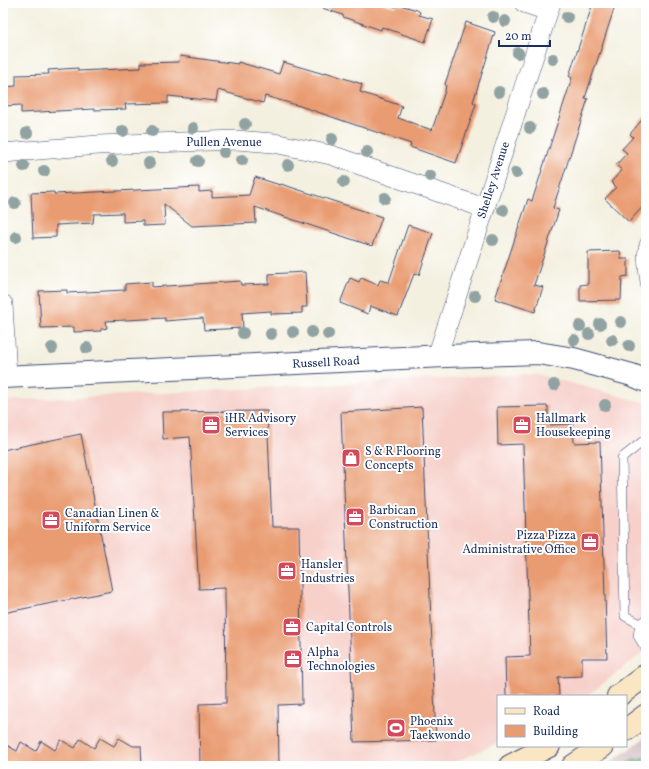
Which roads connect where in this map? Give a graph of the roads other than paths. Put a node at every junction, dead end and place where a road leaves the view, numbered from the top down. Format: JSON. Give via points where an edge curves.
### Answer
{"nodes":[{"id":1,"x":524,"y":3,"type":"edge"},
{"id":2,"x":549,"y":7,"type":"edge"},
{"id":3,"x":3,"y":153,"type":"edge"},
{"id":4,"x":484,"y":208,"type":"junction"},
{"id":5,"x":646,"y":240,"type":"edge"},
{"id":6,"x":646,"y":288,"type":"edge"},
{"id":7,"x":3,"y":304,"type":"edge"},
{"id":8,"x":437,"y":357,"type":"junction"},
{"id":9,"x":5,"y":377,"type":"edge"},
{"id":10,"x":646,"y":381,"type":"edge"},
{"id":11,"x":646,"y":439,"type":"edge"},
{"id":12,"x":643,"y":622,"type":"edge"},
{"id":13,"x":646,"y":649,"type":"edge"},
{"id":14,"x":646,"y":675,"type":"edge"},
{"id":15,"x":619,"y":695,"type":"edge"},
{"id":16,"x":646,"y":715,"type":"edge"},
{"id":17,"x":627,"y":729,"type":"edge"},
{"id":18,"x":547,"y":747,"type":"edge"},
{"id":19,"x":602,"y":747,"type":"edge"},
{"id":20,"x":510,"y":766,"type":"edge"},
{"id":21,"x":573,"y":766,"type":"edge"}],
"edges":[{"from":1,"to":2,"type":"street"},
{"from":2,"to":4,"type":"street","name":"Shelley Avenue"},
{"from":3,"to":4,"type":"street","name":"Pullen Avenue","via":[[98,145],[237,140],[274,143],[331,154]]},
{"from":4,"to":8,"type":"street","name":"Shelley Avenue"},
{"from":5,"to":6,"type":"lane","via":[[643,244]]},
{"from":7,"to":9,"type":"street"},
{"from":8,"to":9,"type":"street","name":"Russell Road"},
{"from":8,"to":10,"type":"street","name":"Russell Road","via":[[538,353],[574,359]]},
{"from":11,"to":12,"type":"lane","via":[[622,458],[624,616]]},
{"from":12,"to":13,"type":"lane","via":[[638,636]]},
{"from":14,"to":15,"type":"main road"},
{"from":16,"to":17,"type":"main road"},
{"from":18,"to":20,"type":"main road"},
{"from":19,"to":21,"type":"main road"}]}
